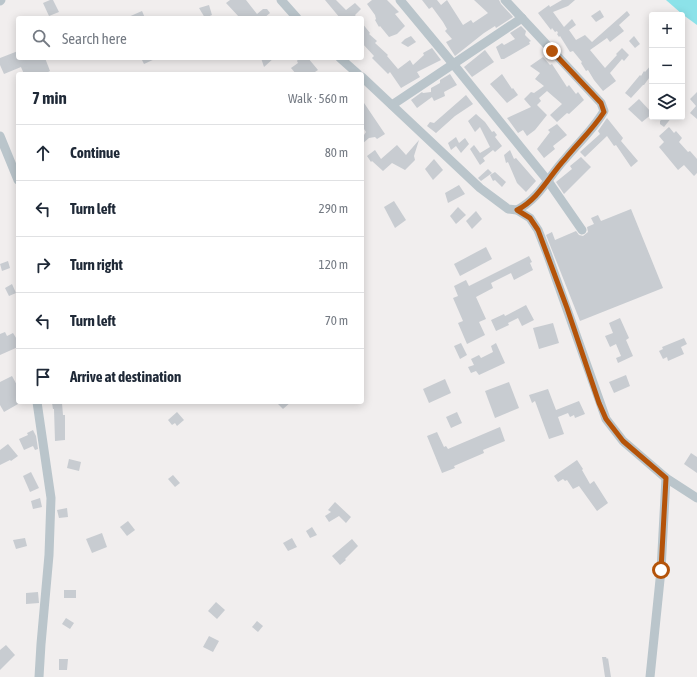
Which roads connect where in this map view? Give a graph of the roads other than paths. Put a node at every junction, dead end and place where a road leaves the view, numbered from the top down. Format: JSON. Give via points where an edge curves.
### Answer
{"nodes":[{"id":1,"x":281,"y":0,"type":"edge"},
{"id":2,"x":400,"y":0,"type":"edge"},
{"id":3,"x":505,"y":0,"type":"edge"},
{"id":4,"x":295,"y":16,"type":"edge"},
{"id":5,"x":522,"y":18,"type":"junction"},
{"id":6,"x":342,"y":60,"type":"edge"},
{"id":7,"x":454,"y":65,"type":"junction"},
{"id":8,"x":356,"y":72,"type":"edge"},
{"id":9,"x":364,"y":80,"type":"edge"},
{"id":10,"x":392,"y":105,"type":"junction"},
{"id":11,"x":0,"y":136,"type":"edge"},
{"id":12,"x":16,"y":175,"type":"edge"},
{"id":13,"x":548,"y":181,"type":"junction"},
{"id":14,"x":517,"y":210,"type":"junction"},
{"id":15,"x":582,"y":230,"type":"dead end"},
{"id":16,"x":37,"y":404,"type":"edge"},
{"id":17,"x":666,"y":478,"type":"junction"},
{"id":18,"x":697,"y":498,"type":"edge"},
{"id":19,"x":39,"y":677,"type":"edge"},
{"id":20,"x":650,"y":677,"type":"edge"}],
"edges":[{"from":1,"to":4,"type":"street"},
{"from":2,"to":7,"type":"street"},
{"from":3,"to":5,"type":"street"},
{"from":5,"to":7,"type":"street"},
{"from":5,"to":13,"type":"street","via":[[601,103],[604,112]]},
{"from":6,"to":8,"type":"street"},
{"from":7,"to":10,"type":"street"},
{"from":7,"to":13,"type":"street"},
{"from":9,"to":10,"type":"street"},
{"from":10,"to":14,"type":"street","via":[[480,188],[508,209]]},
{"from":11,"to":12,"type":"street"},
{"from":13,"to":14,"type":"street","via":[[526,205]]},
{"from":13,"to":15,"type":"street"},
{"from":14,"to":17,"type":"street","via":[[530,218],[538,230],[606,419],[623,441]]},
{"from":16,"to":19,"type":"street","via":[[51,498],[50,555]]},
{"from":17,"to":18,"type":"street"},
{"from":17,"to":20,"type":"street","via":[[661,570]]}]}
